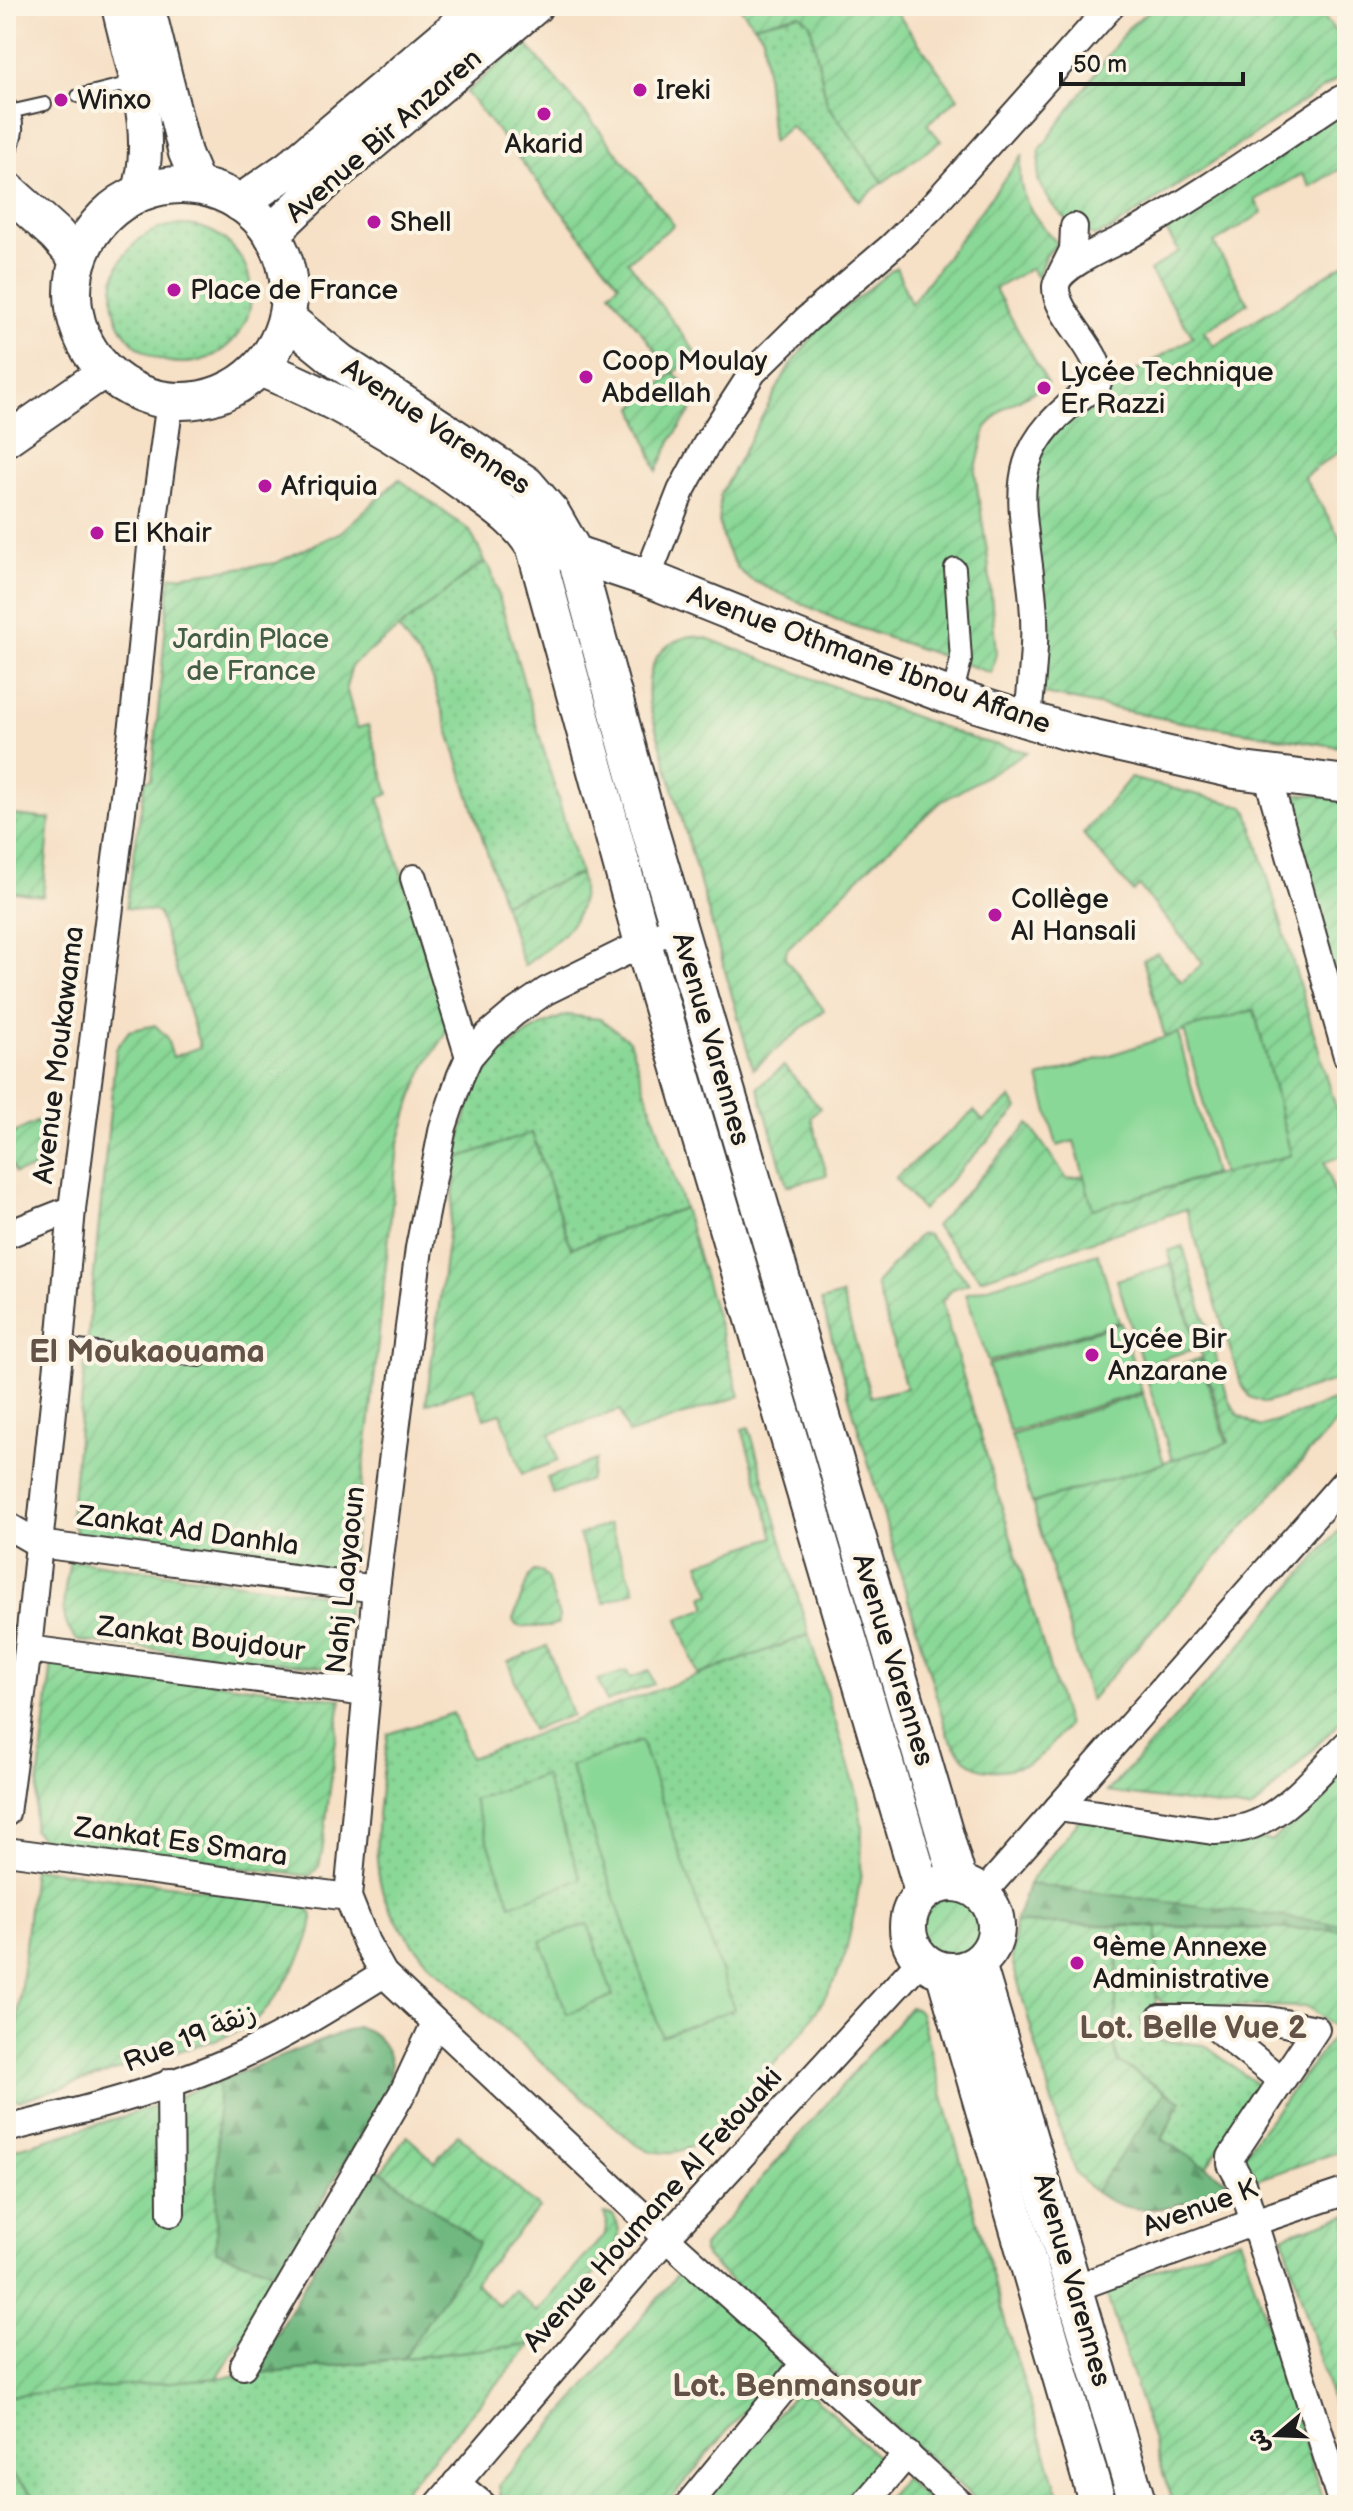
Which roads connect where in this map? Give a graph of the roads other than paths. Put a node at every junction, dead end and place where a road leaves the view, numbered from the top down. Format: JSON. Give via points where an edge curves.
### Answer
{"nodes":[{"id":1,"x":118,"y":6,"type":"edge"},
{"id":2,"x":148,"y":6,"type":"edge"},
{"id":3,"x":482,"y":6,"type":"edge"},
{"id":4,"x":534,"y":6,"type":"edge"},
{"id":5,"x":1111,"y":6,"type":"edge"},
{"id":6,"x":150,"y":78,"type":"junction"},
{"id":7,"x":78,"y":96,"type":"dead end"},
{"id":8,"x":1341,"y":99,"type":"dead end"},
{"id":9,"x":45,"y":104,"type":"dead end"},
{"id":10,"x":10,"y":106,"type":"edge"},
{"id":11,"x":8,"y":181,"type":"edge"},
{"id":12,"x":199,"y":186,"type":"junction"},
{"id":13,"x":138,"y":193,"type":"junction"},
{"id":14,"x":240,"y":203,"type":"junction"},
{"id":15,"x":101,"y":220,"type":"junction"},
{"id":16,"x":1074,"y":227,"type":"dead end"},
{"id":17,"x":273,"y":237,"type":"junction"},
{"id":18,"x":78,"y":259,"type":"junction"},
{"id":19,"x":1061,"y":274,"type":"junction"},
{"id":20,"x":287,"y":319,"type":"junction"},
{"id":21,"x":260,"y":368,"type":"junction"},
{"id":22,"x":105,"y":371,"type":"junction"},
{"id":23,"x":170,"y":401,"type":"junction"},
{"id":24,"x":6,"y":440,"type":"edge"},
{"id":25,"x":535,"y":548,"type":"junction"},
{"id":26,"x":575,"y":554,"type":"junction"},
{"id":27,"x":955,"y":569,"type":"dead end"},
{"id":28,"x":647,"y":578,"type":"junction"},
{"id":29,"x":952,"y":696,"type":"junction"},
{"id":30,"x":1028,"y":720,"type":"junction"},
{"id":31,"x":1267,"y":774,"type":"junction"},
{"id":32,"x":1347,"y":784,"type":"edge"},
{"id":33,"x":414,"y":878,"type":"dead end"},
{"id":34,"x":678,"y":926,"type":"junction"},
{"id":35,"x":643,"y":943,"type":"junction"},
{"id":36,"x":1347,"y":1056,"type":"edge"},
{"id":37,"x":469,"y":1057,"type":"junction"},
{"id":38,"x":72,"y":1209,"type":"junction"},
{"id":39,"x":6,"y":1235,"type":"edge"},
{"id":40,"x":787,"y":1305,"type":"junction"},
{"id":41,"x":751,"y":1316,"type":"junction"},
{"id":42,"x":60,"y":1345,"type":"junction"},
{"id":43,"x":200,"y":1360,"type":"dead end"},
{"id":44,"x":1347,"y":1479,"type":"edge"},
{"id":45,"x":842,"y":1487,"type":"junction"},
{"id":46,"x":806,"y":1499,"type":"junction"},
{"id":47,"x":6,"y":1525,"type":"edge"},
{"id":48,"x":39,"y":1544,"type":"junction"},
{"id":49,"x":376,"y":1589,"type":"junction"},
{"id":50,"x":28,"y":1649,"type":"junction"},
{"id":51,"x":366,"y":1693,"type":"junction"},
{"id":52,"x":1347,"y":1744,"type":"edge"},
{"id":53,"x":8,"y":1775,"type":"edge"},
{"id":54,"x":1058,"y":1808,"type":"junction"},
{"id":55,"x":6,"y":1813,"type":"edge"},
{"id":56,"x":6,"y":1851,"type":"edge"},
{"id":57,"x":970,"y":1889,"type":"junction"},
{"id":58,"x":923,"y":1892,"type":"junction"},
{"id":59,"x":348,"y":1897,"type":"junction"},
{"id":60,"x":947,"y":1965,"type":"junction"},
{"id":61,"x":384,"y":1974,"type":"junction"},
{"id":62,"x":1160,"y":2018,"type":"dead end"},
{"id":63,"x":1204,"y":2018,"type":"junction"},
{"id":64,"x":435,"y":2023,"type":"junction"},
{"id":65,"x":1281,"y":2080,"type":"junction"},
{"id":66,"x":170,"y":2082,"type":"junction"},
{"id":67,"x":6,"y":2129,"type":"edge"},
{"id":68,"x":1347,"y":2191,"type":"edge"},
{"id":69,"x":171,"y":2213,"type":"dead end"},
{"id":70,"x":1254,"y":2222,"type":"junction"},
{"id":71,"x":666,"y":2238,"type":"junction"},
{"id":72,"x":1075,"y":2288,"type":"junction"},
{"id":73,"x":804,"y":2364,"type":"junction"},
{"id":74,"x":243,"y":2366,"type":"dead end"},
{"id":75,"x":907,"y":2454,"type":"junction"},
{"id":76,"x":456,"y":2483,"type":"junction"},
{"id":77,"x":438,"y":2505,"type":"edge"},
{"id":78,"x":483,"y":2505,"type":"edge"},
{"id":79,"x":688,"y":2505,"type":"edge"},
{"id":80,"x":864,"y":2505,"type":"edge"},
{"id":81,"x":962,"y":2505,"type":"edge"},
{"id":82,"x":1098,"y":2505,"type":"edge"},
{"id":83,"x":1138,"y":2505,"type":"edge"},
{"id":84,"x":1342,"y":2505,"type":"edge"}],
"edges":[{"from":1,"to":6,"type":"street"},
{"from":2,"to":6,"type":"street"},
{"from":3,"to":14,"type":"main road","name":"Avenue Bir Anzaren","via":[[289,169]]},
{"from":4,"to":17,"type":"main road","name":"Avenue Bir Anzaren","via":[[329,178]]},
{"from":5,"to":28,"type":"street","via":[[931,208],[753,372],[688,479]]},
{"from":6,"to":7,"type":"lane"},
{"from":6,"to":12,"type":"street"},
{"from":6,"to":13,"type":"street","via":[[142,111],[146,163]]},
{"from":8,"to":19,"type":"street","via":[[1146,226]]},
{"from":9,"to":10,"type":"lane"},
{"from":10,"to":11,"type":"lane","via":[[16,140]]},
{"from":11,"to":15,"type":"main road"},
{"from":11,"to":18,"type":"main road"},
{"from":12,"to":13,"type":"main road","via":[[168,185]]},
{"from":12,"to":14,"type":"main road"},
{"from":13,"to":15,"type":"main road"},
{"from":14,"to":17,"type":"main road"},
{"from":15,"to":18,"type":"main road"},
{"from":16,"to":19,"type":"street","via":[[1073,250]]},
{"from":17,"to":20,"type":"main road","via":[[288,276]]},
{"from":18,"to":22,"type":"main road","via":[[72,289],[75,319]]},
{"from":19,"to":30,"type":"street","via":[[1059,298],[1099,380],[1044,428],[1025,471],[1023,527],[1035,631]]},
{"from":20,"to":21,"type":"main road"},
{"from":20,"to":26,"type":"main road","name":"Avenue Varennes","via":[[340,362],[526,484],[552,514]]},
{"from":21,"to":23,"type":"main road","via":[[236,387],[207,399]]},
{"from":21,"to":25,"type":"main road","name":"Avenue Varennes","via":[[347,407],[425,455],[516,522]]},
{"from":22,"to":23,"type":"main road","via":[[138,394]]},
{"from":22,"to":24,"type":"street"},
{"from":23,"to":38,"type":"street","name":"Avenue Moukawama"},
{"from":25,"to":26,"type":"main road","name":"Avenue Othmane Ibnou Affane"},
{"from":25,"to":35,"type":"main road","name":"Avenue Varennes"},
{"from":26,"to":28,"type":"main road","name":"Avenue Othmane Ibnou Affane"},
{"from":26,"to":34,"type":"main road","name":"Avenue Varennes"},
{"from":27,"to":29,"type":"street","via":[[961,660]]},
{"from":28,"to":29,"type":"main road","name":"Avenue Othmane Ibnou Affane"},
{"from":29,"to":30,"type":"main road","name":"Avenue Othmane Ibnou Affane"},
{"from":30,"to":31,"type":"main road","name":"Avenue Othmane Ibnou Affane"},
{"from":31,"to":32,"type":"main road","name":"Avenue Othmane Ibnou Affane"},
{"from":31,"to":36,"type":"street"},
{"from":33,"to":37,"type":"street"},
{"from":34,"to":35,"type":"street","name":"Nahj Laayaoun"},
{"from":34,"to":40,"type":"main road","name":"Avenue Varennes"},
{"from":35,"to":37,"type":"street","name":"Nahj Laayaoun","via":[[546,991],[505,1020]]},
{"from":35,"to":41,"type":"main road","name":"Avenue Varennes"},
{"from":37,"to":49,"type":"street","name":"Nahj Laayaoun","via":[[443,1127],[419,1248]]},
{"from":38,"to":39,"type":"street"},
{"from":38,"to":42,"type":"street","name":"Avenue Moukawama"},
{"from":40,"to":41,"type":"main road"},
{"from":40,"to":45,"type":"main road","name":"Avenue Varennes"},
{"from":41,"to":46,"type":"main road","name":"Avenue Varennes"},
{"from":42,"to":43,"type":"lane"},
{"from":42,"to":48,"type":"street","name":"Avenue Moukawama"},
{"from":44,"to":54,"type":"street"},
{"from":45,"to":46,"type":"main road"},
{"from":45,"to":57,"type":"main road","name":"Avenue Varennes"},
{"from":46,"to":58,"type":"main road","name":"Avenue Varennes"},
{"from":47,"to":48,"type":"street"},
{"from":48,"to":49,"type":"street","name":"Zankat Ad Danhla"},
{"from":48,"to":50,"type":"street","name":"Avenue Moukawama"},
{"from":49,"to":51,"type":"street","name":"Nahj Laayaoun"},
{"from":50,"to":51,"type":"street","name":"Zankat Boujdour"},
{"from":50,"to":53,"type":"street","name":"Avenue Moukawama"},
{"from":51,"to":59,"type":"street","name":"Nahj Laayaoun"},
{"from":52,"to":54,"type":"street","via":[[1276,1812],[1235,1830]]},
{"from":53,"to":55,"type":"street","name":"Avenue Moukawama"},
{"from":54,"to":57,"type":"street"},
{"from":56,"to":59,"type":"street","name":"Zankat Es Smara"},
{"from":57,"to":58,"type":"main road","via":[[947,1883]]},
{"from":57,"to":60,"type":"main road","via":[[990,1904],[996,1929],[988,1953]]},
{"from":58,"to":60,"type":"main road","via":[[907,1926],[908,1938]]},
{"from":59,"to":61,"type":"street","name":"Nahj Laayaoun"},
{"from":60,"to":71,"type":"street","name":"Avenue Houmane Al Fetouaki"},
{"from":60,"to":72,"type":"main road","name":"Avenue Varennes"},
{"from":60,"to":82,"type":"main road","name":"Avenue Varennes"},
{"from":61,"to":64,"type":"street","name":"Nahj Laayaoun"},
{"from":61,"to":66,"type":"street","name":"Rue 19 زنقة","via":[[238,2057]]},
{"from":62,"to":63,"type":"street"},
{"from":63,"to":65,"type":"street"},
{"from":63,"to":65,"type":"street","via":[[1268,2020],[1316,2029]]},
{"from":64,"to":71,"type":"street","name":"Nahj Laayaoun"},
{"from":64,"to":74,"type":"street","via":[[404,2090]]},
{"from":65,"to":70,"type":"street","via":[[1231,2157]]},
{"from":66,"to":67,"type":"street","name":"Rue 19 زنقة","via":[[119,2101]]},
{"from":66,"to":69,"type":"street"},
{"from":68,"to":70,"type":"street","name":"Avenue K"},
{"from":70,"to":72,"type":"street","name":"Avenue K"},
{"from":70,"to":84,"type":"street"},
{"from":71,"to":73,"type":"street","name":"Nahj Laayaoun"},
{"from":71,"to":76,"type":"street","name":"Avenue Houmane Al Fetouaki"},
{"from":72,"to":83,"type":"main road","name":"Avenue Varennes"},
{"from":73,"to":75,"type":"street","name":"Nahj Laayaoun"},
{"from":73,"to":79,"type":"street"},
{"from":75,"to":80,"type":"street"},
{"from":75,"to":81,"type":"street","name":"Nahj Laayaoun"},
{"from":76,"to":77,"type":"street","name":"Avenue Houmane Al Fetouaki"},
{"from":76,"to":78,"type":"street"}]}
